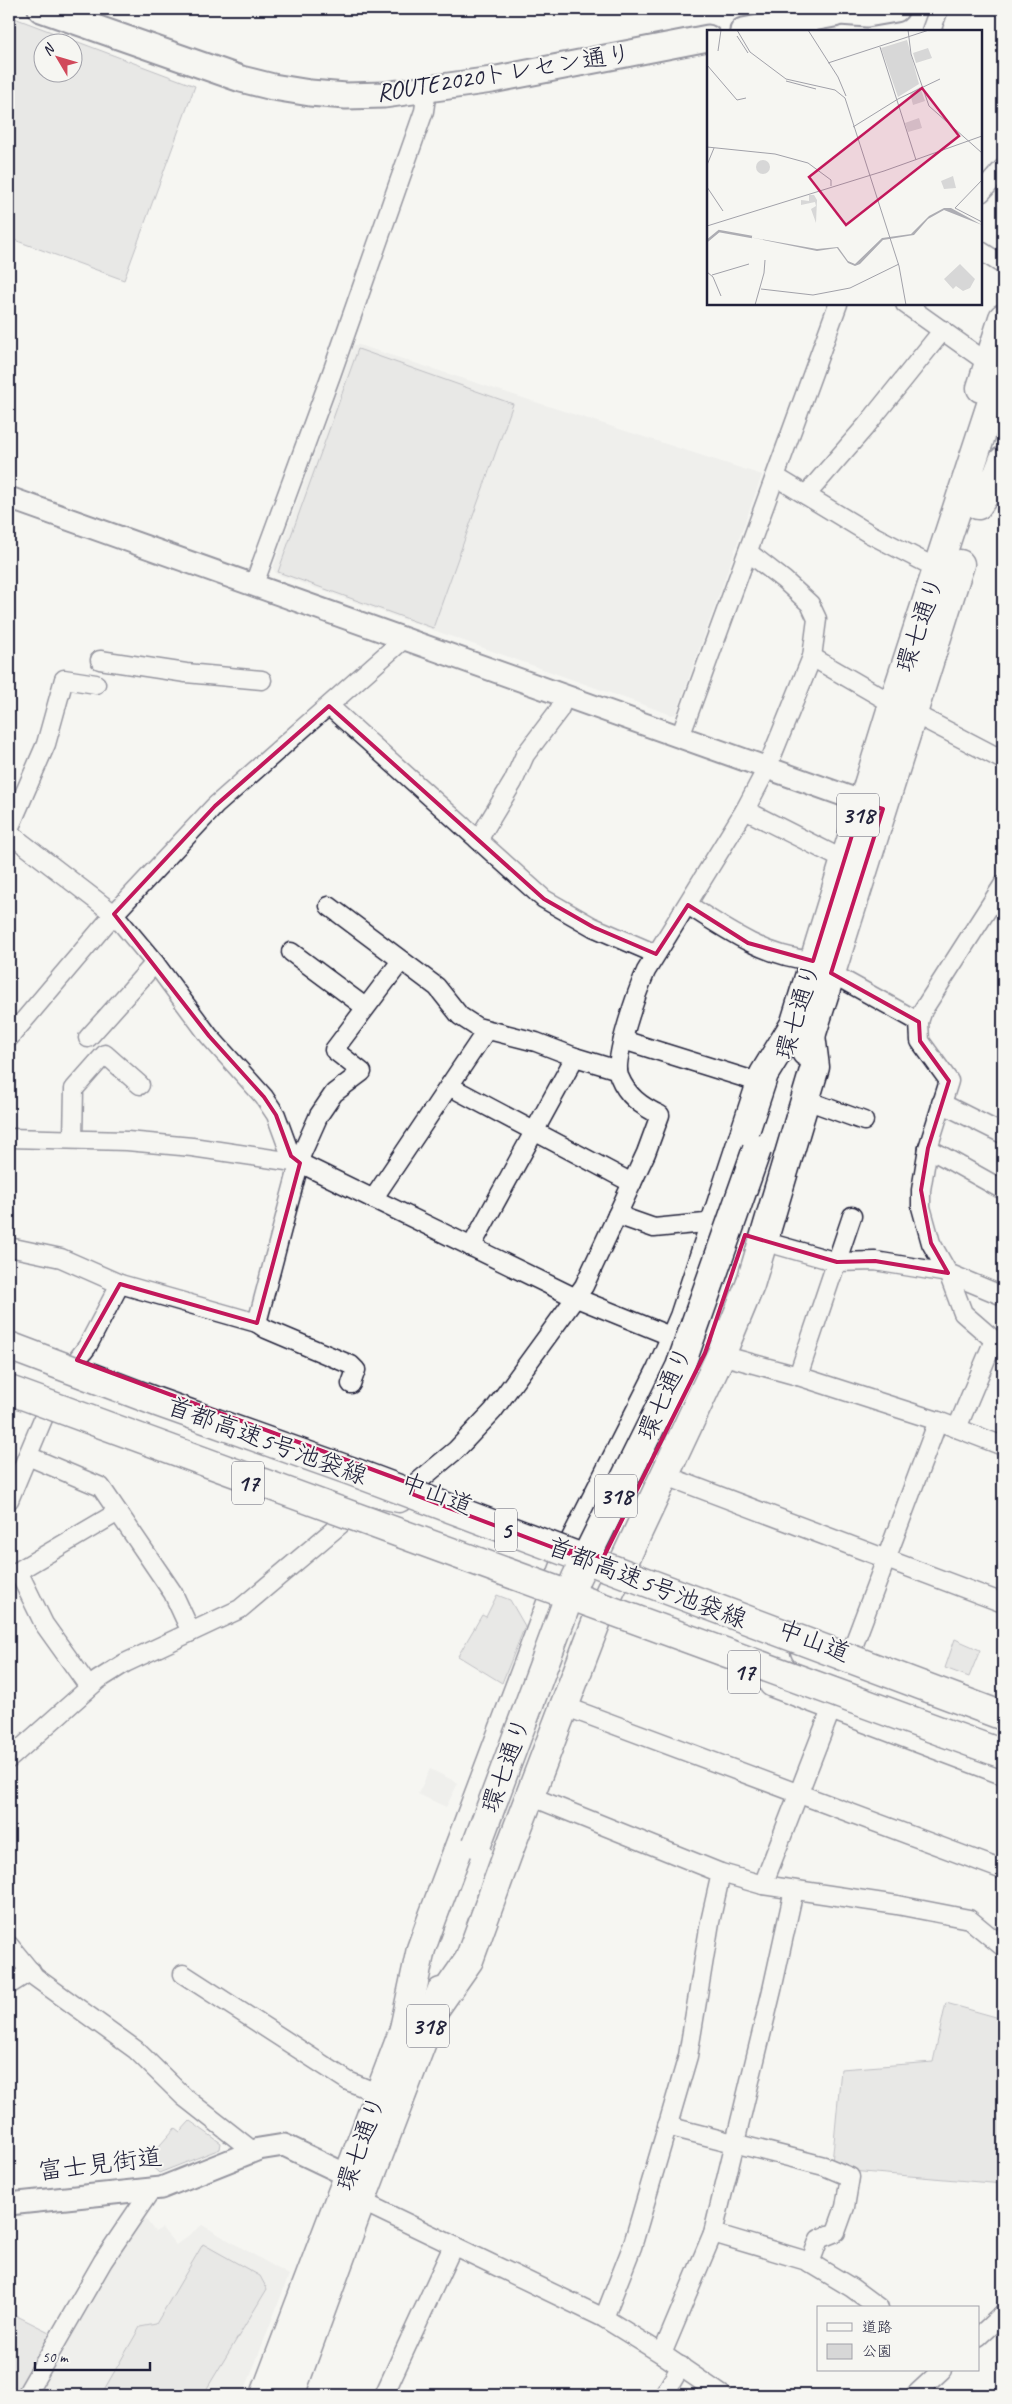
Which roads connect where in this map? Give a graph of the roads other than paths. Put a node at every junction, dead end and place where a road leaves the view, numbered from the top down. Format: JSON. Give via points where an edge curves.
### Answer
{"nodes":[{"id":1,"x":41,"y":9,"type":"edge"},
{"id":2,"x":896,"y":9,"type":"edge"},
{"id":3,"x":939,"y":9,"type":"edge"},
{"id":4,"x":843,"y":10,"type":"edge"},
{"id":5,"x":748,"y":30,"type":"edge"},
{"id":6,"x":931,"y":30,"type":"edge"},
{"id":7,"x":707,"y":38,"type":"edge"},
{"id":8,"x":426,"y":90,"type":"junction"},
{"id":9,"x":1003,"y":168,"type":"edge"},
{"id":10,"x":982,"y":192,"type":"edge"},
{"id":11,"x":982,"y":252,"type":"edge"},
{"id":12,"x":1003,"y":264,"type":"edge"},
{"id":13,"x":838,"y":305,"type":"edge"},
{"id":14,"x":906,"y":305,"type":"edge"},
{"id":15,"x":1003,"y":318,"type":"edge"},
{"id":16,"x":943,"y":330,"type":"junction"},
{"id":17,"x":996,"y":365,"type":"edge"},
{"id":18,"x":1003,"y":427,"type":"edge"},
{"id":19,"x":1003,"y":461,"type":"edge"},
{"id":20,"x":776,"y":477,"type":"junction"},
{"id":21,"x":806,"y":495,"type":"junction"},
{"id":22,"x":972,"y":495,"type":"junction"},
{"id":23,"x":9,"y":498,"type":"edge"},
{"id":24,"x":748,"y":552,"type":"junction"},
{"id":25,"x":938,"y":569,"type":"junction"},
{"id":26,"x":254,"y":584,"type":"junction"},
{"id":27,"x":405,"y":638,"type":"junction"},
{"id":28,"x":812,"y":657,"type":"junction"},
{"id":29,"x":100,"y":660,"type":"dead end"},
{"id":30,"x":262,"y":680,"type":"dead end"},
{"id":31,"x":96,"y":684,"type":"dead end"},
{"id":32,"x":565,"y":696,"type":"junction"},
{"id":33,"x":328,"y":706,"type":"junction"},
{"id":34,"x":903,"y":708,"type":"junction"},
{"id":35,"x":680,"y":737,"type":"junction"},
{"id":36,"x":1003,"y":760,"type":"edge"},
{"id":37,"x":767,"y":768,"type":"junction"},
{"id":38,"x":873,"y":806,"type":"junction"},
{"id":39,"x":745,"y":810,"type":"junction"},
{"id":40,"x":9,"y":829,"type":"edge"},
{"id":41,"x":9,"y":833,"type":"edge"},
{"id":42,"x":478,"y":840,"type":"junction"},
{"id":43,"x":844,"y":860,"type":"junction"},
{"id":44,"x":1003,"y":885,"type":"edge"},
{"id":45,"x":688,"y":905,"type":"junction"},
{"id":46,"x":329,"y":906,"type":"dead end"},
{"id":47,"x":114,"y":914,"type":"junction"},
{"id":48,"x":291,"y":952,"type":"dead end"},
{"id":49,"x":656,"y":954,"type":"junction"},
{"id":50,"x":401,"y":961,"type":"junction"},
{"id":51,"x":155,"y":963,"type":"junction"},
{"id":52,"x":822,"y":967,"type":"junction"},
{"id":53,"x":365,"y":1007,"type":"junction"},
{"id":54,"x":919,"y":1022,"type":"junction"},
{"id":55,"x":803,"y":1030,"type":"junction"},
{"id":56,"x":486,"y":1031,"type":"junction"},
{"id":57,"x":9,"y":1038,"type":"edge"},
{"id":58,"x":88,"y":1038,"type":"dead end"},
{"id":59,"x":623,"y":1040,"type":"junction"},
{"id":60,"x":575,"y":1057,"type":"junction"},
{"id":61,"x":618,"y":1070,"type":"junction"},
{"id":62,"x":761,"y":1083,"type":"junction"},
{"id":63,"x":140,"y":1085,"type":"dead end"},
{"id":64,"x":449,"y":1086,"type":"junction"},
{"id":65,"x":806,"y":1100,"type":"junction"},
{"id":66,"x":941,"y":1103,"type":"junction"},
{"id":67,"x":864,"y":1121,"type":"dead end"},
{"id":68,"x":533,"y":1131,"type":"junction"},
{"id":69,"x":1003,"y":1134,"type":"edge"},
{"id":70,"x":9,"y":1138,"type":"edge"},
{"id":71,"x":72,"y":1139,"type":"junction"},
{"id":72,"x":928,"y":1148,"type":"junction"},
{"id":73,"x":300,"y":1163,"type":"junction"},
{"id":74,"x":632,"y":1183,"type":"junction"},
{"id":75,"x":1003,"y":1190,"type":"edge"},
{"id":76,"x":373,"y":1199,"type":"junction"},
{"id":77,"x":617,"y":1215,"type":"junction"},
{"id":78,"x":852,"y":1216,"type":"dead end"},
{"id":79,"x":714,"y":1227,"type":"junction"},
{"id":80,"x":763,"y":1240,"type":"junction"},
{"id":81,"x":9,"y":1247,"type":"edge"},
{"id":82,"x":471,"y":1247,"type":"junction"},
{"id":83,"x":837,"y":1262,"type":"junction"},
{"id":84,"x":948,"y":1274,"type":"junction"},
{"id":85,"x":120,"y":1284,"type":"junction"},
{"id":86,"x":1003,"y":1296,"type":"edge"},
{"id":87,"x":574,"y":1298,"type":"junction"},
{"id":88,"x":257,"y":1323,"type":"junction"},
{"id":89,"x":9,"y":1334,"type":"edge"},
{"id":90,"x":675,"y":1338,"type":"junction"},
{"id":91,"x":9,"y":1346,"type":"edge"},
{"id":92,"x":721,"y":1355,"type":"junction"},
{"id":93,"x":77,"y":1360,"type":"junction"},
{"id":94,"x":9,"y":1363,"type":"edge"},
{"id":95,"x":798,"y":1376,"type":"junction"},
{"id":96,"x":350,"y":1384,"type":"dead end"},
{"id":97,"x":9,"y":1390,"type":"edge"},
{"id":98,"x":9,"y":1395,"type":"edge"},
{"id":99,"x":9,"y":1401,"type":"edge"},
{"id":100,"x":45,"y":1414,"type":"junction"},
{"id":101,"x":938,"y":1421,"type":"junction"},
{"id":102,"x":957,"y":1428,"type":"junction"},
{"id":103,"x":1003,"y":1446,"type":"edge"},
{"id":104,"x":28,"y":1456,"type":"junction"},
{"id":105,"x":664,"y":1475,"type":"junction"},
{"id":106,"x":414,"y":1485,"type":"junction"},
{"id":107,"x":9,"y":1500,"type":"edge"},
{"id":108,"x":118,"y":1512,"type":"junction"},
{"id":109,"x":500,"y":1519,"type":"junction"},
{"id":110,"x":342,"y":1523,"type":"junction"},
{"id":111,"x":572,"y":1547,"type":"junction"},
{"id":112,"x":886,"y":1558,"type":"junction"},
{"id":113,"x":621,"y":1565,"type":"junction"},
{"id":114,"x":485,"y":1574,"type":"junction"},
{"id":115,"x":16,"y":1584,"type":"edge"},
{"id":116,"x":552,"y":1598,"type":"junction"},
{"id":117,"x":1003,"y":1603,"type":"edge"},
{"id":118,"x":599,"y":1615,"type":"junction"},
{"id":119,"x":192,"y":1632,"type":"junction"},
{"id":120,"x":853,"y":1670,"type":"junction"},
{"id":121,"x":89,"y":1687,"type":"junction"},
{"id":122,"x":564,"y":1706,"type":"junction"},
{"id":123,"x":832,"y":1707,"type":"junction"},
{"id":124,"x":1003,"y":1712,"type":"edge"},
{"id":125,"x":1003,"y":1716,"type":"edge"},
{"id":126,"x":1003,"y":1737,"type":"edge"},
{"id":127,"x":1003,"y":1754,"type":"edge"},
{"id":128,"x":9,"y":1759,"type":"edge"},
{"id":129,"x":1003,"y":1770,"type":"edge"},
{"id":130,"x":797,"y":1793,"type":"junction"},
{"id":131,"x":530,"y":1796,"type":"junction"},
{"id":132,"x":484,"y":1846,"type":"junction"},
{"id":133,"x":1003,"y":1870,"type":"edge"},
{"id":134,"x":721,"y":1873,"type":"junction"},
{"id":135,"x":763,"y":1885,"type":"junction"},
{"id":136,"x":794,"y":1890,"type":"junction"},
{"id":137,"x":9,"y":1945,"type":"edge"},
{"id":138,"x":1003,"y":1947,"type":"edge"},
{"id":139,"x":30,"y":1971,"type":"junction"},
{"id":140,"x":183,"y":1974,"type":"dead end"},
{"id":141,"x":9,"y":1985,"type":"edge"},
{"id":142,"x":434,"y":2010,"type":"junction"},
{"id":143,"x":404,"y":2029,"type":"junction"},
{"id":144,"x":379,"y":2094,"type":"junction"},
{"id":145,"x":667,"y":2126,"type":"junction"},
{"id":146,"x":736,"y":2142,"type":"junction"},
{"id":147,"x":254,"y":2152,"type":"junction"},
{"id":148,"x":349,"y":2176,"type":"junction"},
{"id":149,"x":151,"y":2190,"type":"junction"},
{"id":150,"x":361,"y":2201,"type":"junction"},
{"id":151,"x":9,"y":2204,"type":"edge"},
{"id":152,"x":712,"y":2233,"type":"junction"},
{"id":153,"x":453,"y":2246,"type":"junction"},
{"id":154,"x":810,"y":2263,"type":"junction"},
{"id":155,"x":876,"y":2306,"type":"edge"},
{"id":156,"x":1003,"y":2314,"type":"edge"},
{"id":157,"x":604,"y":2318,"type":"junction"},
{"id":158,"x":980,"y":2335,"type":"edge"},
{"id":159,"x":662,"y":2354,"type":"junction"},
{"id":160,"x":681,"y":2366,"type":"junction"},
{"id":161,"x":940,"y":2372,"type":"edge"},
{"id":162,"x":26,"y":2395,"type":"edge"},
{"id":163,"x":265,"y":2395,"type":"edge"},
{"id":164,"x":290,"y":2395,"type":"edge"},
{"id":165,"x":384,"y":2395,"type":"edge"},
{"id":166,"x":664,"y":2395,"type":"edge"},
{"id":167,"x":722,"y":2395,"type":"edge"},
{"id":168,"x":915,"y":2395,"type":"edge"}],
"edges":[{"from":1,"to":8,"type":"main road","name":"ROUTE2020トレセン通り","via":[[272,87],[346,96]]},
{"from":2,"to":4,"type":"main road","via":[[867,14]]},
{"from":3,"to":6,"type":"street"},
{"from":4,"to":5,"type":"main road"},
{"from":7,"to":8,"type":"main road","name":"ROUTE2020トレセン通り"},
{"from":8,"to":26,"type":"street","via":[[424,111]]},
{"from":9,"to":10,"type":"street"},
{"from":11,"to":12,"type":"street"},
{"from":13,"to":20,"type":"street"},
{"from":14,"to":16,"type":"street"},
{"from":15,"to":17,"type":"main road"},
{"from":16,"to":17,"type":"street"},
{"from":16,"to":21,"type":"street"},
{"from":17,"to":22,"type":"main road","via":[[971,418],[964,449]]},
{"from":18,"to":22,"type":"main road","name":"環七通り","number":"318"},
{"from":19,"to":22,"type":"main road","via":[[998,474]]},
{"from":20,"to":21,"type":"street"},
{"from":20,"to":24,"type":"street"},
{"from":21,"to":25,"type":"street","via":[[870,534]]},
{"from":22,"to":25,"type":"main road","name":"環七通り","number":"318"},
{"from":22,"to":34,"type":"main road","name":"環七通り","number":"318"},
{"from":23,"to":26,"type":"street"},
{"from":24,"to":28,"type":"street","via":[[810,604],[817,619]]},
{"from":24,"to":35,"type":"street"},
{"from":25,"to":34,"type":"main road","name":"環七通り","number":"318"},
{"from":26,"to":27,"type":"street"},
{"from":27,"to":32,"type":"street"},
{"from":27,"to":33,"type":"street"},
{"from":28,"to":34,"type":"street"},
{"from":28,"to":37,"type":"street"},
{"from":29,"to":30,"type":"street"},
{"from":31,"to":40,"type":"street","via":[[64,679],[46,744]]},
{"from":32,"to":35,"type":"street"},
{"from":32,"to":42,"type":"street","via":[[559,710],[525,755],[513,782]]},
{"from":33,"to":42,"type":"street"},
{"from":33,"to":47,"type":"street","via":[[215,806]]},
{"from":34,"to":36,"type":"street"},
{"from":34,"to":38,"type":"main road","name":"環七通り","number":"318"},
{"from":35,"to":37,"type":"street"},
{"from":37,"to":38,"type":"street"},
{"from":37,"to":39,"type":"street"},
{"from":38,"to":43,"type":"main road","name":"環七通り","number":"318"},
{"from":38,"to":52,"type":"main road","name":"環七通り","number":"318"},
{"from":39,"to":43,"type":"street"},
{"from":39,"to":45,"type":"street"},
{"from":41,"to":47,"type":"street"},
{"from":42,"to":49,"type":"street","via":[[544,899],[593,927]]},
{"from":43,"to":52,"type":"main road","name":"環七通り","number":"318"},
{"from":44,"to":54,"type":"street","via":[[923,1010]]},
{"from":45,"to":49,"type":"street"},
{"from":45,"to":52,"type":"street","via":[[748,943]]},
{"from":46,"to":50,"type":"street"},
{"from":47,"to":51,"type":"street"},
{"from":47,"to":57,"type":"street"},
{"from":48,"to":53,"type":"street"},
{"from":49,"to":59,"type":"street","via":[[639,987]]},
{"from":50,"to":53,"type":"street"},
{"from":50,"to":56,"type":"street","via":[[437,987],[460,1016]]},
{"from":51,"to":58,"type":"street"},
{"from":51,"to":73,"type":"street","via":[[209,1036],[264,1097],[276,1115],[291,1156]]},
{"from":52,"to":54,"type":"street"},
{"from":52,"to":55,"type":"main road","name":"環七通り","number":"318"},
{"from":53,"to":73,"type":"street","via":[[334,1050],[362,1072],[334,1093],[319,1115]]},
{"from":54,"to":66,"type":"street","via":[[920,1041],[948,1081]]},
{"from":55,"to":62,"type":"main road","via":[[764,1074]]},
{"from":55,"to":65,"type":"main road","via":[[815,1067]]},
{"from":55,"to":132,"type":"main road","name":"環七通り","number":"318","bridge":true,"via":[[705,1353],[597,1572]]},
{"from":56,"to":60,"type":"street","via":[[536,1042]]},
{"from":56,"to":64,"type":"street"},
{"from":59,"to":61,"type":"street"},
{"from":59,"to":62,"type":"street"},
{"from":60,"to":61,"type":"street"},
{"from":60,"to":68,"type":"street"},
{"from":61,"to":74,"type":"street","via":[[630,1095],[641,1106],[660,1115]]},
{"from":62,"to":79,"type":"main road"},
{"from":63,"to":71,"type":"street","via":[[105,1054],[74,1089]]},
{"from":64,"to":68,"type":"street"},
{"from":64,"to":76,"type":"street"},
{"from":65,"to":67,"type":"street"},
{"from":65,"to":80,"type":"main road"},
{"from":66,"to":69,"type":"street"},
{"from":66,"to":72,"type":"street"},
{"from":68,"to":74,"type":"street"},
{"from":68,"to":82,"type":"street"},
{"from":70,"to":71,"type":"street"},
{"from":71,"to":73,"type":"street","via":[[192,1147]]},
{"from":72,"to":75,"type":"street"},
{"from":72,"to":84,"type":"street","via":[[921,1207],[931,1243]]},
{"from":73,"to":76,"type":"street"},
{"from":73,"to":88,"type":"street"},
{"from":74,"to":77,"type":"street"},
{"from":76,"to":82,"type":"street"},
{"from":77,"to":79,"type":"street","via":[[654,1228],[705,1223]]},
{"from":77,"to":87,"type":"street","via":[[584,1286]]},
{"from":78,"to":83,"type":"street"},
{"from":79,"to":90,"type":"main road"},
{"from":80,"to":83,"type":"street"},
{"from":80,"to":92,"type":"main road","via":[[750,1285]]},
{"from":81,"to":85,"type":"street","via":[[61,1258]]},
{"from":82,"to":87,"type":"street"},
{"from":83,"to":84,"type":"street","via":[[875,1261]]},
{"from":83,"to":95,"type":"street"},
{"from":84,"to":86,"type":"street"},
{"from":84,"to":102,"type":"street","via":[[963,1312],[994,1340]]},
{"from":85,"to":88,"type":"street"},
{"from":85,"to":93,"type":"street"},
{"from":87,"to":90,"type":"street"},
{"from":87,"to":106,"type":"street","via":[[493,1411],[456,1450]]},
{"from":88,"to":96,"type":"street","via":[[266,1330],[351,1366],[356,1370]]},
{"from":89,"to":93,"type":"main road","name":"中山道","number":"17"},
{"from":90,"to":111,"type":"main road"},
{"from":91,"to":125,"type":"main road","name":"首都高速5号池袋線","number":"5","bridge":true},
{"from":92,"to":95,"type":"street"},
{"from":92,"to":105,"type":"main road"},
{"from":93,"to":106,"type":"main road","name":"中山道","number":"17"},
{"from":94,"to":109,"type":"main road","number":"5","via":[[341,1485]]},
{"from":95,"to":101,"type":"street"},
{"from":97,"to":127,"type":"main road","name":"首都高速5号池袋線","number":"5","bridge":true},
{"from":98,"to":114,"type":"main road","number":"17","via":[[468,1563]]},
{"from":99,"to":100,"type":"main road","number":"17"},
{"from":100,"to":104,"type":"street"},
{"from":100,"to":110,"type":"main road","number":"17"},
{"from":101,"to":102,"type":"street"},
{"from":101,"to":112,"type":"street"},
{"from":102,"to":103,"type":"street"},
{"from":104,"to":107,"type":"street"},
{"from":104,"to":108,"type":"street","via":[[101,1487]]},
{"from":105,"to":112,"type":"street"},
{"from":105,"to":113,"type":"main road"},
{"from":106,"to":109,"type":"main road","name":"中山道","number":"17"},
{"from":108,"to":115,"type":"street","via":[[18,1571]]},
{"from":108,"to":119,"type":"street","via":[[173,1593]]},
{"from":109,"to":111,"type":"main road","name":"中山道","number":"17"},
{"from":110,"to":114,"type":"main road","number":"17"},
{"from":110,"to":119,"type":"street","via":[[240,1609]]},
{"from":111,"to":113,"type":"main road","name":"中山道","number":"17"},
{"from":111,"to":116,"type":"main road"},
{"from":112,"to":117,"type":"street"},
{"from":112,"to":120,"type":"street"},
{"from":113,"to":118,"type":"main road"},
{"from":113,"to":120,"type":"main road","name":"中山道","number":"17","via":[[716,1602]]},
{"from":114,"to":116,"type":"main road","number":"17"},
{"from":115,"to":121,"type":"street"},
{"from":116,"to":118,"type":"main road","number":"17"},
{"from":116,"to":143,"type":"main road","via":[[432,1916],[421,1949]]},
{"from":118,"to":122,"type":"main road"},
{"from":118,"to":123,"type":"main road","number":"17"},
{"from":119,"to":121,"type":"street","via":[[125,1663]]},
{"from":120,"to":123,"type":"street"},
{"from":120,"to":124,"type":"main road","name":"中山道"},
{"from":120,"to":126,"type":"main road","via":[[908,1702]]},
{"from":121,"to":128,"type":"street"},
{"from":122,"to":130,"type":"street"},
{"from":122,"to":131,"type":"main road"},
{"from":123,"to":129,"type":"main road","number":"17"},
{"from":123,"to":130,"type":"street"},
{"from":130,"to":133,"type":"street"},
{"from":130,"to":135,"type":"street"},
{"from":131,"to":134,"type":"street"},
{"from":131,"to":142,"type":"main road","via":[[469,1960]]},
{"from":132,"to":142,"type":"main road","name":"環七通り","number":"318"},
{"from":132,"to":143,"type":"main road","name":"環七通り","number":"318"},
{"from":134,"to":135,"type":"street"},
{"from":134,"to":145,"type":"street","via":[[688,2056]]},
{"from":135,"to":136,"type":"street"},
{"from":136,"to":138,"type":"street","via":[[897,1904],[970,1919]]},
{"from":136,"to":146,"type":"street"},
{"from":137,"to":139,"type":"street"},
{"from":139,"to":141,"type":"street"},
{"from":139,"to":147,"type":"street","via":[[136,2050],[184,2097]]},
{"from":140,"to":144,"type":"street","via":[[348,2081]]},
{"from":142,"to":150,"type":"main road","name":"環七通り","number":"318"},
{"from":143,"to":144,"type":"main road","name":"環七通り","number":"318"},
{"from":144,"to":148,"type":"main road","name":"環七通り","number":"318"},
{"from":145,"to":146,"type":"street"},
{"from":145,"to":157,"type":"street","via":[[632,2247]]},
{"from":146,"to":152,"type":"street"},
{"from":146,"to":154,"type":"street","via":[[850,2176],[845,2207],[836,2232],[819,2238]]},
{"from":147,"to":148,"type":"street","name":"富士見街道","via":[[284,2144]]},
{"from":147,"to":149,"type":"street","name":"富士見街道"},
{"from":148,"to":150,"type":"street"},
{"from":148,"to":163,"type":"main road","name":"環七通り","number":"318"},
{"from":149,"to":151,"type":"street","name":"富士見街道"},
{"from":149,"to":162,"type":"street","via":[[103,2260]]},
{"from":150,"to":153,"type":"street"},
{"from":150,"to":164,"type":"main road","name":"環七通り","number":"318"},
{"from":152,"to":154,"type":"street"},
{"from":152,"to":159,"type":"street"},
{"from":153,"to":157,"type":"street"},
{"from":153,"to":165,"type":"street"},
{"from":154,"to":155,"type":"street"},
{"from":156,"to":158,"type":"street"},
{"from":157,"to":159,"type":"street"},
{"from":159,"to":160,"type":"street"},
{"from":160,"to":166,"type":"street"},
{"from":160,"to":167,"type":"street"},
{"from":161,"to":168,"type":"street"}]}
